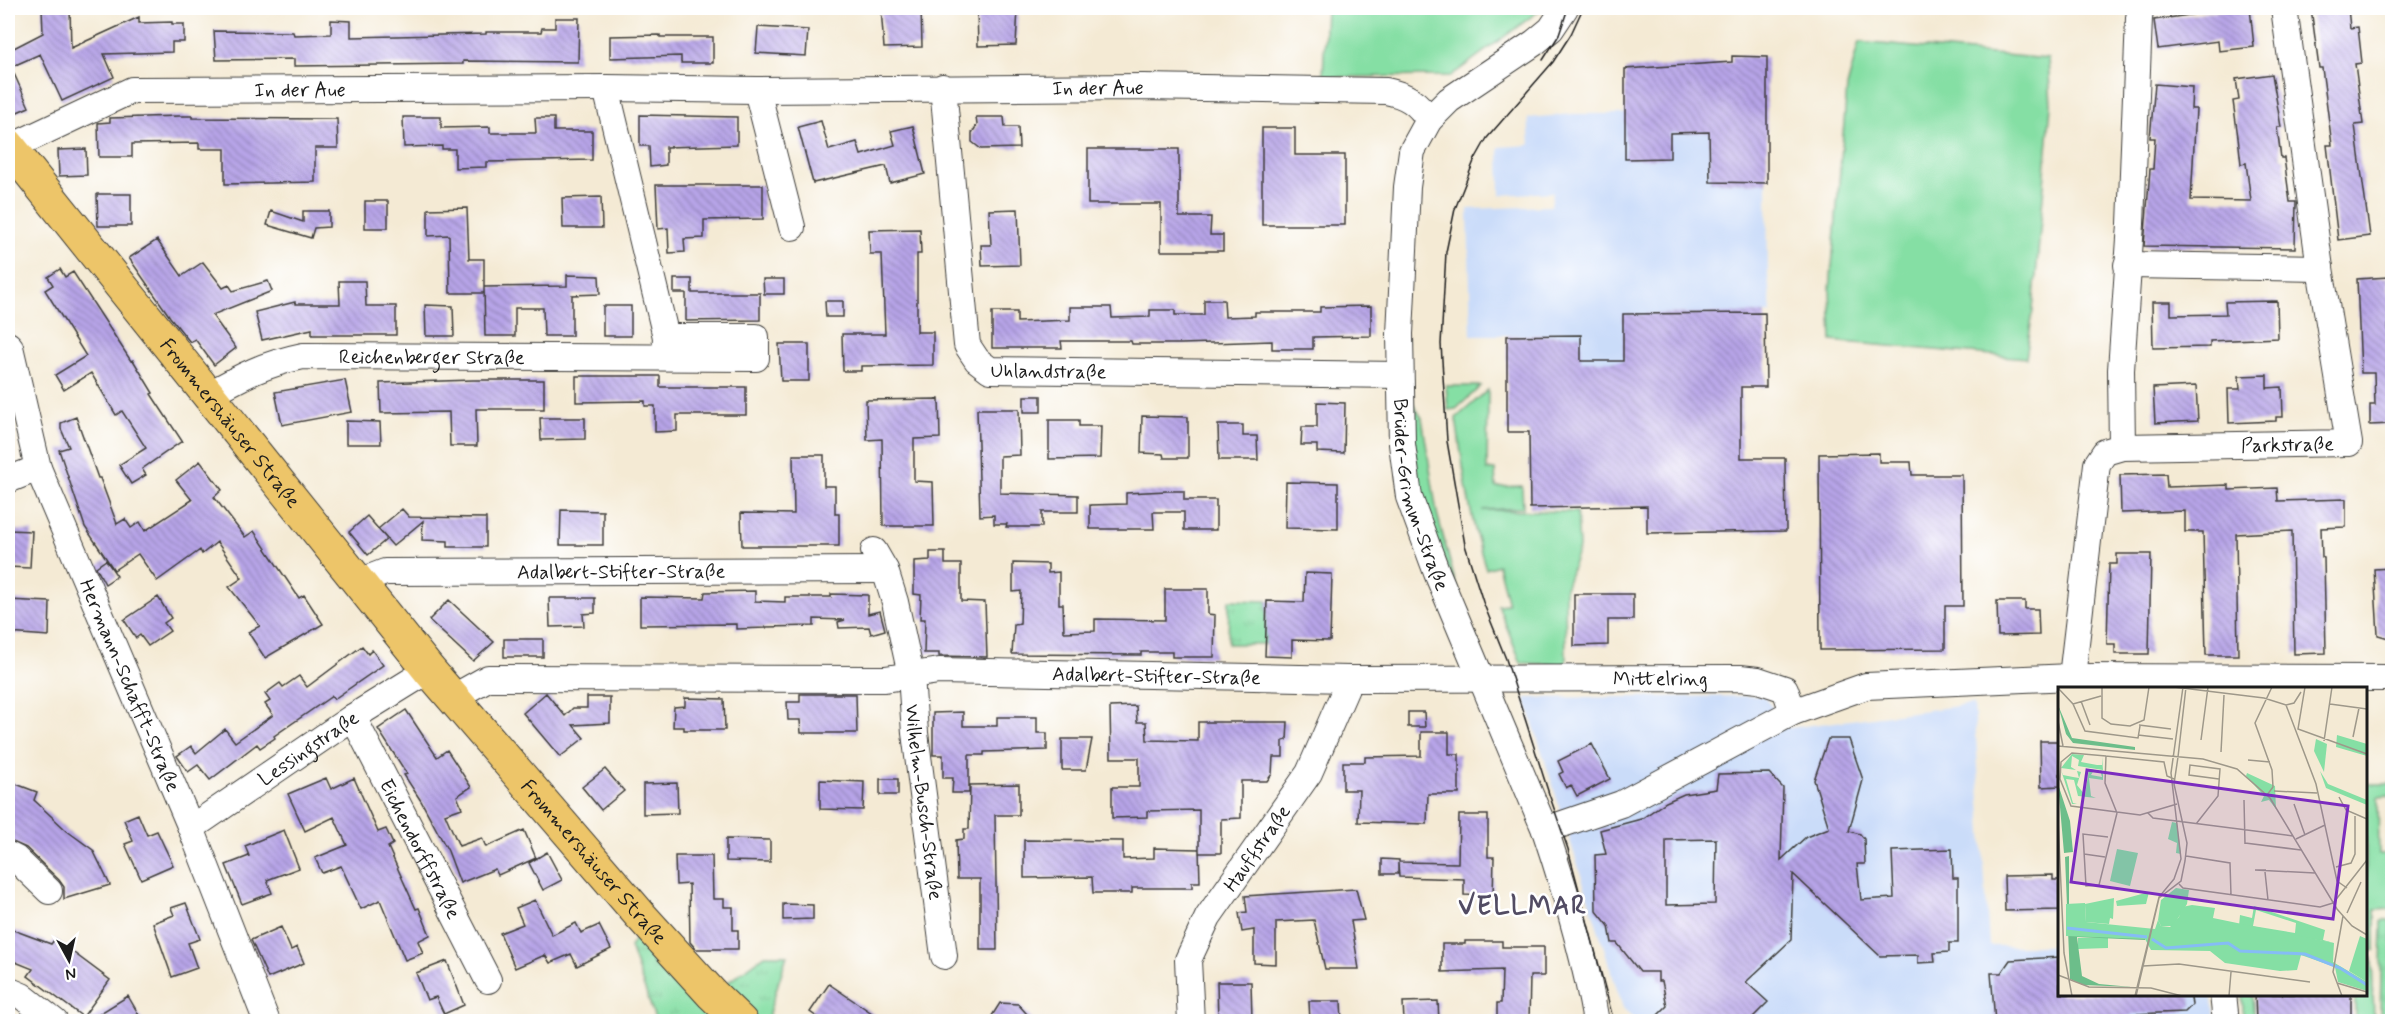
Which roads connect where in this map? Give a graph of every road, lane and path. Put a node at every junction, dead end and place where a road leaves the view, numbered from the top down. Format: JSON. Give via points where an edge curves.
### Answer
{"nodes":[{"id":1,"x":1565,"y":8,"type":"edge"},
{"id":2,"x":2141,"y":8,"type":"edge"},
{"id":3,"x":2284,"y":8,"type":"edge"},
{"id":4,"x":943,"y":87,"type":"junction"},
{"id":5,"x":606,"y":88,"type":"junction"},
{"id":6,"x":757,"y":90,"type":"junction"},
{"id":7,"x":1429,"y":120,"type":"junction"},
{"id":8,"x":9,"y":152,"type":"edge"},
{"id":9,"x":792,"y":227,"type":"dead end"},
{"id":10,"x":2127,"y":266,"type":"junction"},
{"id":11,"x":2320,"y":268,"type":"junction"},
{"id":12,"x":8,"y":345,"type":"edge"},
{"id":13,"x":1400,"y":375,"type":"junction"},
{"id":14,"x":208,"y":395,"type":"junction"},
{"id":15,"x":2122,"y":447,"type":"junction"},
{"id":16,"x":38,"y":468,"type":"junction"},
{"id":17,"x":8,"y":480,"type":"edge"},
{"id":18,"x":359,"y":582,"type":"junction"},
{"id":19,"x":429,"y":670,"type":"junction"},
{"id":20,"x":911,"y":675,"type":"junction"},
{"id":21,"x":2392,"y":678,"type":"edge"},
{"id":22,"x":1350,"y":679,"type":"junction"},
{"id":23,"x":1484,"y":680,"type":"junction"},
{"id":24,"x":1510,"y":680,"type":"joint"},
{"id":25,"x":2076,"y":683,"type":"edge"},
{"id":26,"x":454,"y":697,"type":"junction"},
{"id":27,"x":1793,"y":712,"type":"junction"},
{"id":28,"x":353,"y":717,"type":"junction"},
{"id":29,"x":191,"y":828,"type":"junction"},
{"id":30,"x":1545,"y":830,"type":"junction"},
{"id":31,"x":8,"y":855,"type":"edge"},
{"id":32,"x":49,"y":891,"type":"dead end"},
{"id":33,"x":944,"y":956,"type":"dead end"},
{"id":34,"x":488,"y":980,"type":"dead end"},
{"id":35,"x":8,"y":990,"type":"edge"},
{"id":36,"x":2223,"y":996,"type":"edge"},
{"id":37,"x":55,"y":1022,"type":"edge"},
{"id":38,"x":267,"y":1022,"type":"edge"},
{"id":39,"x":741,"y":1022,"type":"edge"},
{"id":40,"x":1191,"y":1022,"type":"edge"},
{"id":41,"x":1596,"y":1022,"type":"edge"},
{"id":42,"x":2226,"y":1022,"type":"edge"}],
"edges":[{"from":1,"to":7,"type":"street","name":"Brüder-Grimm-Straße","via":[[1542,36],[1449,100]]},
{"from":2,"to":10,"type":"street"},
{"from":3,"to":11,"type":"street","name":"Parkstraße"},
{"from":4,"to":6,"type":"street","name":"In der Aue"},
{"from":4,"to":7,"type":"street","name":"In der Aue","via":[[1386,91],[1404,95],[1418,104]]},
{"from":4,"to":13,"type":"street","name":"Uhlandstraße","via":[[967,345],[990,370]]},
{"from":5,"to":6,"type":"street","name":"In der Aue"},
{"from":5,"to":8,"type":"street","name":"In der Aue","via":[[132,90]]},
{"from":5,"to":14,"type":"street","name":"Reichenberger Straße","via":[[666,346],[303,356],[251,370]]},
{"from":6,"to":9,"type":"street"},
{"from":7,"to":13,"type":"street","name":"Brüder-Grimm-Straße","via":[[1412,151],[1407,187]]},
{"from":8,"to":14,"type":"main road","name":"Frommershäuser Straße"},
{"from":10,"to":11,"type":"street"},
{"from":10,"to":15,"type":"street","via":[[2121,370]]},
{"from":11,"to":15,"type":"street","name":"Parkstraße","via":[[2349,443]]},
{"from":12,"to":16,"type":"street","name":"Hermann-Schafft-Straße"},
{"from":13,"to":23,"type":"street","name":"Brüder-Grimm-Straße","via":[[1402,444],[1409,497]]},
{"from":14,"to":18,"type":"main road","name":"Frommershäuser Straße"},
{"from":15,"to":25,"type":"street","via":[[2105,452],[2097,464]]},
{"from":16,"to":17,"type":"street"},
{"from":16,"to":29,"type":"street","name":"Hermann-Schafft-Straße"},
{"from":18,"to":19,"type":"main road","name":"Frommershäuser Straße"},
{"from":18,"to":20,"type":"street","name":"Adalbert-Stifter-Straße","via":[[385,572],[879,560],[895,602]]},
{"from":19,"to":26,"type":"main road","name":"Frommershäuser Straße"},
{"from":19,"to":28,"type":"street","name":"Lessingstraße"},
{"from":20,"to":22,"type":"street","name":"Adalbert-Stifter-Straße","via":[[939,671]]},
{"from":20,"to":26,"type":"street","via":[[878,679],[488,678]]},
{"from":20,"to":33,"type":"street","name":"Wilhelm-Busch-Straße"},
{"from":21,"to":25,"type":"street"},
{"from":22,"to":23,"type":"street","name":"Adalbert-Stifter-Straße"},
{"from":22,"to":40,"type":"street","name":"Hauffstraße","via":[[1309,773],[1208,917],[1188,960]]},
{"from":23,"to":24,"type":"street","name":"Adalbert-Stifter-Straße"},
{"from":23,"to":30,"type":"street","name":"Brüder-Grimm-Straße"},
{"from":24,"to":27,"type":"street","name":"Mittelring","via":[[1758,680],[1785,689]]},
{"from":25,"to":27,"type":"street","via":[[1866,686]]},
{"from":26,"to":39,"type":"main road","name":"Frommershäuser Straße","via":[[640,915]]},
{"from":27,"to":30,"type":"street","via":[[1621,804]]},
{"from":28,"to":29,"type":"street","name":"Lessingstraße"},
{"from":28,"to":34,"type":"street","name":"Eichendorffstraße"},
{"from":29,"to":38,"type":"street","name":"Hermann-Schafft-Straße"},
{"from":30,"to":41,"type":"street","name":"Brüder-Grimm-Straße","via":[[1569,904]]},
{"from":31,"to":32,"type":"street"},
{"from":35,"to":37,"type":"street"},
{"from":36,"to":42,"type":"street"}]}
